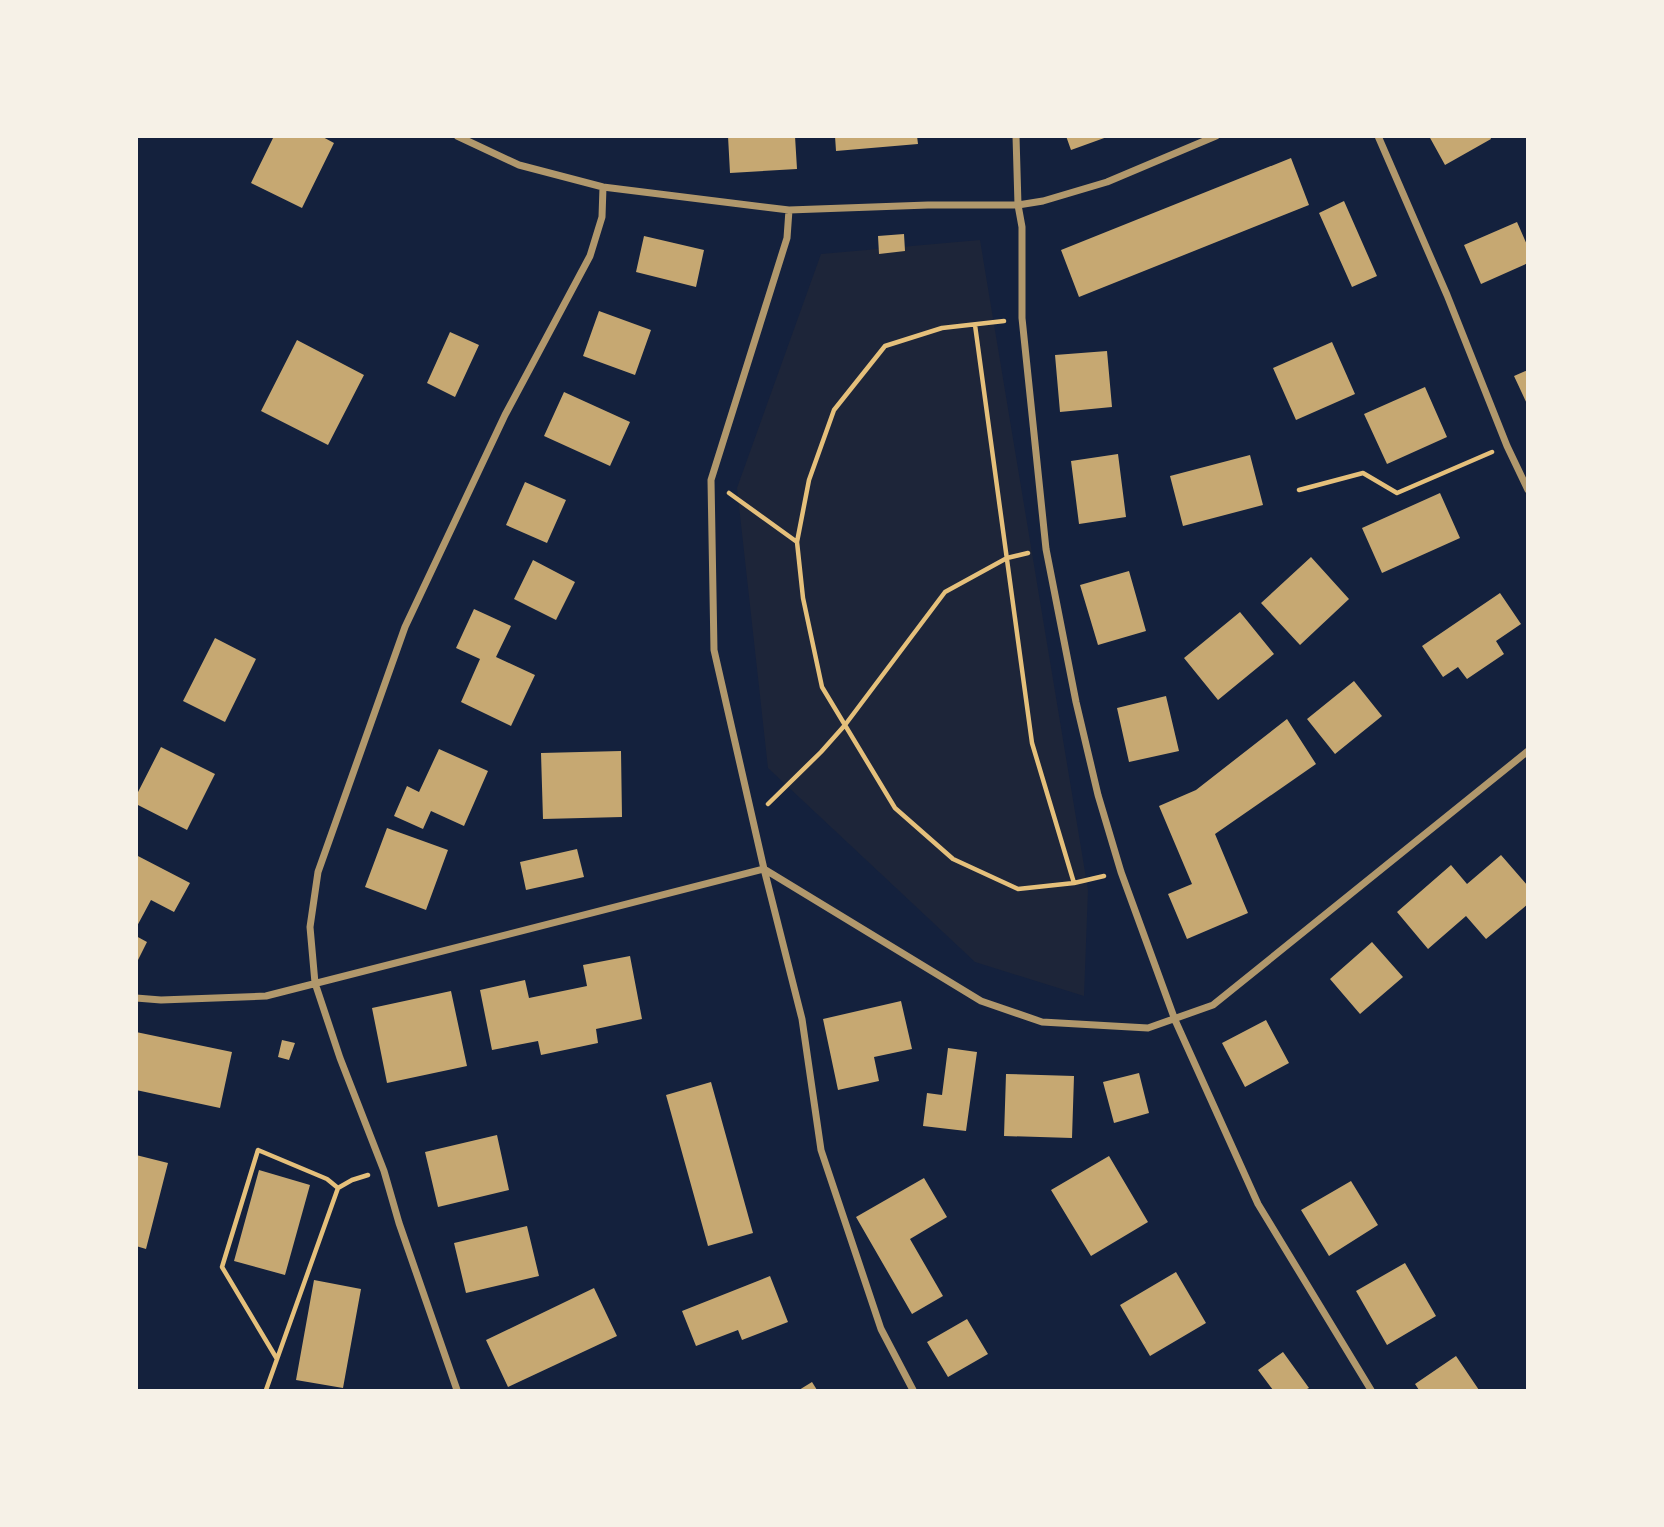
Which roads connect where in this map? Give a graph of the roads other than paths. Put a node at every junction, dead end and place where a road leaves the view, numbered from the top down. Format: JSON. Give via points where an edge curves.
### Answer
{"nodes":[{"id":1,"x":457,"y":136,"type":"edge"},
{"id":2,"x":1016,"y":136,"type":"edge"},
{"id":3,"x":1216,"y":136,"type":"edge"},
{"id":4,"x":1378,"y":136,"type":"edge"},
{"id":5,"x":603,"y":187,"type":"junction"},
{"id":6,"x":1018,"y":205,"type":"junction"},
{"id":7,"x":789,"y":211,"type":"junction"},
{"id":8,"x":1528,"y":491,"type":"edge"},
{"id":9,"x":1528,"y":751,"type":"edge"},
{"id":10,"x":764,"y":869,"type":"junction"},
{"id":11,"x":315,"y":983,"type":"junction"},
{"id":12,"x":136,"y":998,"type":"edge"},
{"id":13,"x":1175,"y":1020,"type":"junction"},
{"id":14,"x":457,"y":1391,"type":"edge"},
{"id":15,"x":913,"y":1391,"type":"edge"},
{"id":16,"x":1371,"y":1391,"type":"edge"}],
"edges":[{"from":1,"to":5,"type":"street","via":[[519,165]]},
{"from":2,"to":6,"type":"street"},
{"from":3,"to":6,"type":"street","via":[[1107,182]]},
{"from":4,"to":8,"type":"street"},
{"from":5,"to":7,"type":"street"},
{"from":5,"to":11,"type":"street","via":[[602,217],[590,256],[505,415],[405,627],[318,872],[310,927]]},
{"from":6,"to":7,"type":"street"},
{"from":6,"to":13,"type":"street","via":[[1022,318],[1046,549],[1098,795]]},
{"from":7,"to":10,"type":"street","via":[[787,238],[711,480],[714,650]]},
{"from":9,"to":13,"type":"street","via":[[1213,1005]]},
{"from":10,"to":11,"type":"street"},
{"from":10,"to":13,"type":"street","via":[[981,1001],[1042,1022],[1148,1028]]},
{"from":10,"to":15,"type":"street","via":[[802,1019],[821,1150],[881,1329]]},
{"from":11,"to":12,"type":"street","via":[[266,996]]},
{"from":11,"to":14,"type":"street"},
{"from":13,"to":16,"type":"street","via":[[1258,1204]]}]}
